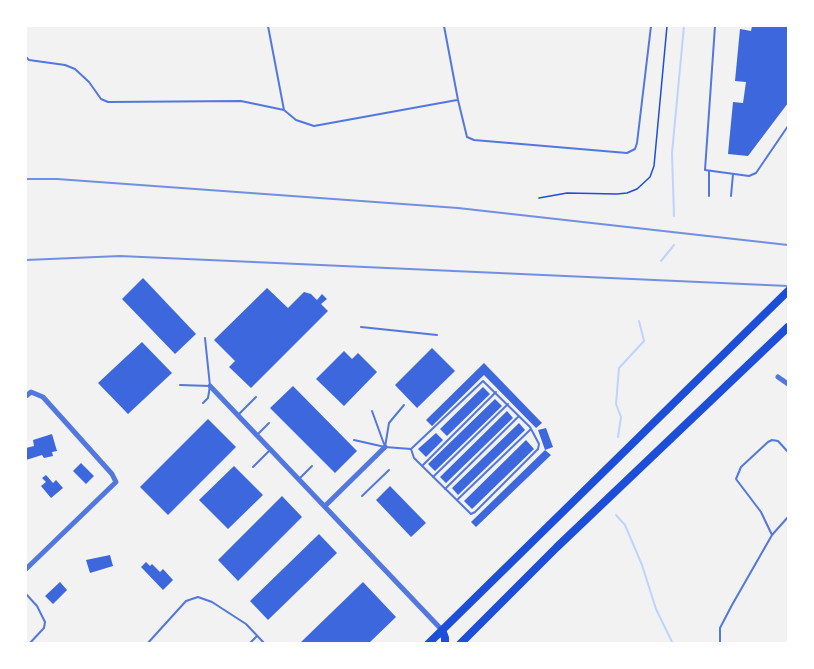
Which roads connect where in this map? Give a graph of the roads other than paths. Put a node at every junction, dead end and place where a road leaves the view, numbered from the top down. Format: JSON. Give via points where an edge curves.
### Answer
{"nodes":[{"id":1,"x":268,"y":26,"type":"edge"},
{"id":2,"x":444,"y":26,"type":"edge"},
{"id":3,"x":651,"y":26,"type":"edge"},
{"id":4,"x":715,"y":26,"type":"edge"},
{"id":5,"x":26,"y":57,"type":"edge"},
{"id":6,"x":458,"y":100,"type":"junction"},
{"id":7,"x":284,"y":110,"type":"junction"},
{"id":8,"x":789,"y":126,"type":"edge"},
{"id":9,"x":709,"y":171,"type":"junction"},
{"id":10,"x":733,"y":174,"type":"junction"},
{"id":11,"x":709,"y":196,"type":"dead end"},
{"id":12,"x":731,"y":196,"type":"dead end"},
{"id":13,"x":789,"y":291,"type":"edge"},
{"id":14,"x":361,"y":327,"type":"dead end"},
{"id":15,"x":789,"y":327,"type":"edge"},
{"id":16,"x":437,"y":334,"type":"dead end"},
{"id":17,"x":205,"y":338,"type":"dead end"},
{"id":18,"x":778,"y":377,"type":"dead end"},
{"id":19,"x":789,"y":384,"type":"edge"},
{"id":20,"x":180,"y":385,"type":"dead end"},
{"id":21,"x":210,"y":386,"type":"junction"},
{"id":22,"x":496,"y":392,"type":"junction"},
{"id":23,"x":26,"y":396,"type":"edge"},
{"id":24,"x":256,"y":397,"type":"dead end"},
{"id":25,"x":203,"y":403,"type":"dead end"},
{"id":26,"x":508,"y":404,"type":"junction"},
{"id":27,"x":404,"y":405,"type":"dead end"},
{"id":28,"x":372,"y":411,"type":"dead end"},
{"id":29,"x":238,"y":415,"type":"junction"},
{"id":30,"x":519,"y":416,"type":"junction"},
{"id":31,"x":269,"y":423,"type":"dead end"},
{"id":32,"x":531,"y":429,"type":"junction"},
{"id":33,"x":257,"y":435,"type":"junction"},
{"id":34,"x":354,"y":440,"type":"dead end"},
{"id":35,"x":385,"y":447,"type":"junction"},
{"id":36,"x":270,"y":449,"type":"junction"},
{"id":37,"x":411,"y":449,"type":"junction"},
{"id":38,"x":789,"y":452,"type":"edge"},
{"id":39,"x":422,"y":465,"type":"junction"},
{"id":40,"x":312,"y":466,"type":"dead end"},
{"id":41,"x":253,"y":467,"type":"dead end"},
{"id":42,"x":389,"y":470,"type":"dead end"},
{"id":43,"x":433,"y":477,"type":"junction"},
{"id":44,"x":299,"y":479,"type":"junction"},
{"id":45,"x":445,"y":489,"type":"junction"},
{"id":46,"x":362,"y":496,"type":"dead end"},
{"id":47,"x":456,"y":501,"type":"junction"},
{"id":48,"x":325,"y":506,"type":"junction"},
{"id":49,"x":789,"y":517,"type":"edge"},
{"id":50,"x":772,"y":535,"type":"junction"},
{"id":51,"x":26,"y":569,"type":"edge"},
{"id":52,"x":26,"y":594,"type":"edge"},
{"id":53,"x":442,"y":630,"type":"junction"},
{"id":54,"x":257,"y":636,"type":"junction"},
{"id":55,"x":28,"y":644,"type":"edge"},
{"id":56,"x":147,"y":644,"type":"edge"},
{"id":57,"x":249,"y":644,"type":"edge"},
{"id":58,"x":265,"y":644,"type":"edge"},
{"id":59,"x":428,"y":644,"type":"edge"},
{"id":60,"x":445,"y":644,"type":"edge"},
{"id":61,"x":460,"y":644,"type":"edge"},
{"id":62,"x":720,"y":644,"type":"edge"}],
"edges":[{"from":1,"to":7,"type":"lane"},
{"from":2,"to":6,"type":"lane"},
{"from":3,"to":6,"type":"lane","via":[[638,143],[627,153],[474,141],[467,137]]},
{"from":4,"to":9,"type":"lane","via":[[705,170]]},
{"from":5,"to":7,"type":"lane","via":[[75,69],[108,102],[241,101]]},
{"from":6,"to":7,"type":"lane","via":[[314,126]]},
{"from":8,"to":10,"type":"lane","via":[[756,173]]},
{"from":9,"to":10,"type":"lane"},
{"from":9,"to":11,"type":"lane"},
{"from":10,"to":12,"type":"lane"},
{"from":13,"to":53,"type":"highway"},
{"from":14,"to":16,"type":"lane"},
{"from":15,"to":61,"type":"highway"},
{"from":17,"to":21,"type":"lane"},
{"from":18,"to":19,"type":"street"},
{"from":20,"to":21,"type":"lane"},
{"from":21,"to":25,"type":"lane"},
{"from":21,"to":29,"type":"street"},
{"from":22,"to":26,"type":"lane"},
{"from":22,"to":37,"type":"lane","via":[[481,382]]},
{"from":22,"to":39,"type":"lane"},
{"from":23,"to":51,"type":"street","via":[[31,392],[43,397],[116,482]]},
{"from":24,"to":29,"type":"lane"},
{"from":26,"to":30,"type":"lane"},
{"from":26,"to":43,"type":"lane"},
{"from":27,"to":35,"type":"lane","via":[[389,423]]},
{"from":28,"to":35,"type":"lane"},
{"from":29,"to":33,"type":"street"},
{"from":30,"to":32,"type":"lane"},
{"from":30,"to":45,"type":"lane"},
{"from":31,"to":33,"type":"lane"},
{"from":32,"to":47,"type":"lane"},
{"from":32,"to":47,"type":"lane","via":[[538,449],[475,512],[471,514]]},
{"from":33,"to":36,"type":"street"},
{"from":34,"to":35,"type":"lane"},
{"from":35,"to":37,"type":"lane"},
{"from":35,"to":48,"type":"street"},
{"from":36,"to":41,"type":"lane"},
{"from":36,"to":44,"type":"street"},
{"from":37,"to":39,"type":"lane"},
{"from":38,"to":50,"type":"lane","via":[[778,441],[768,442],[741,467],[736,479],[761,512]]},
{"from":39,"to":43,"type":"lane"},
{"from":40,"to":44,"type":"lane"},
{"from":42,"to":46,"type":"lane"},
{"from":43,"to":45,"type":"lane"},
{"from":44,"to":48,"type":"street"},
{"from":45,"to":47,"type":"lane"},
{"from":48,"to":53,"type":"street"},
{"from":49,"to":50,"type":"lane"},
{"from":50,"to":62,"type":"lane","via":[[720,628]]},
{"from":52,"to":55,"type":"lane","via":[[45,622]]},
{"from":53,"to":59,"type":"highway"},
{"from":53,"to":60,"type":"highway"},
{"from":54,"to":56,"type":"lane","via":[[227,611],[198,597],[186,601]]},
{"from":54,"to":57,"type":"lane"},
{"from":54,"to":58,"type":"lane"}]}
